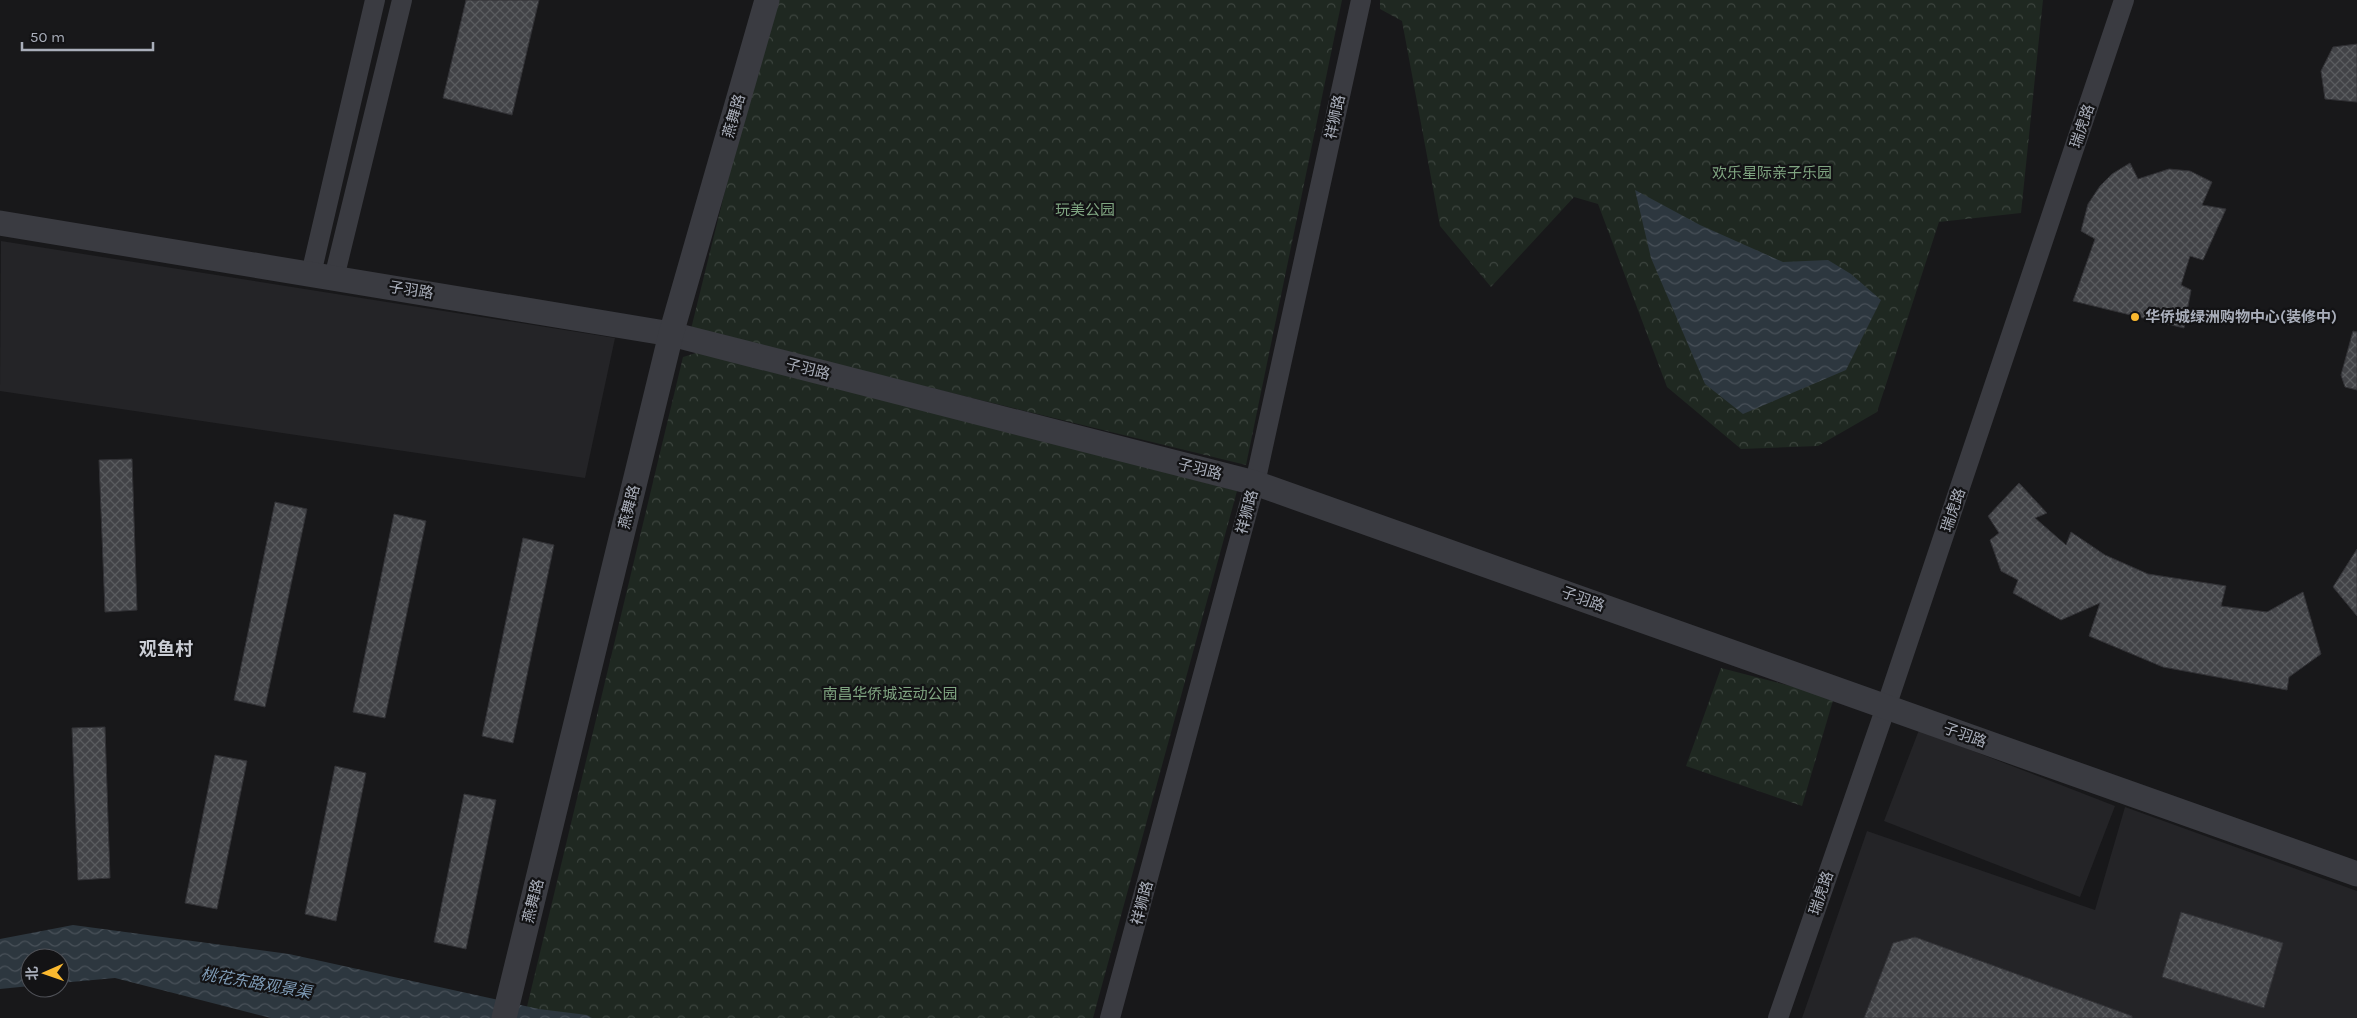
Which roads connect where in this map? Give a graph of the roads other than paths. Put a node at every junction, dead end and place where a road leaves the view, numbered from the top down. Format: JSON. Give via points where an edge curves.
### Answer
{"nodes":[{"id":1,"x":375,"y":0,"type":"edge"},
{"id":2,"x":402,"y":0,"type":"edge"},
{"id":3,"x":767,"y":0,"type":"edge"},
{"id":4,"x":1360,"y":0,"type":"edge"},
{"id":5,"x":2124,"y":0,"type":"edge"},
{"id":6,"x":0,"y":223,"type":"edge"},
{"id":7,"x":322,"y":276,"type":"junction"},
{"id":8,"x":671,"y":334,"type":"junction"},
{"id":9,"x":1255,"y":483,"type":"junction"},
{"id":10,"x":1886,"y":707,"type":"junction"},
{"id":11,"x":2357,"y":874,"type":"edge"},
{"id":12,"x":504,"y":1018,"type":"edge"},
{"id":13,"x":1110,"y":1018,"type":"edge"},
{"id":14,"x":1778,"y":1018,"type":"edge"}],
"edges":[{"from":1,"to":7,"type":"street"},
{"from":2,"to":7,"type":"street"},
{"from":3,"to":8,"type":"street","name":"燕舞路"},
{"from":4,"to":9,"type":"street","name":"祥狮路"},
{"from":5,"to":10,"type":"street","name":"瑞虎路"},
{"from":6,"to":7,"type":"street","name":"子羽路"},
{"from":7,"to":8,"type":"street","name":"子羽路"},
{"from":8,"to":9,"type":"street","name":"子羽路"},
{"from":8,"to":12,"type":"street","name":"燕舞路"},
{"from":9,"to":10,"type":"street","name":"子羽路"},
{"from":9,"to":13,"type":"street","name":"祥狮路"},
{"from":10,"to":11,"type":"street","name":"子羽路"},
{"from":10,"to":14,"type":"street","name":"瑞虎路"}]}
